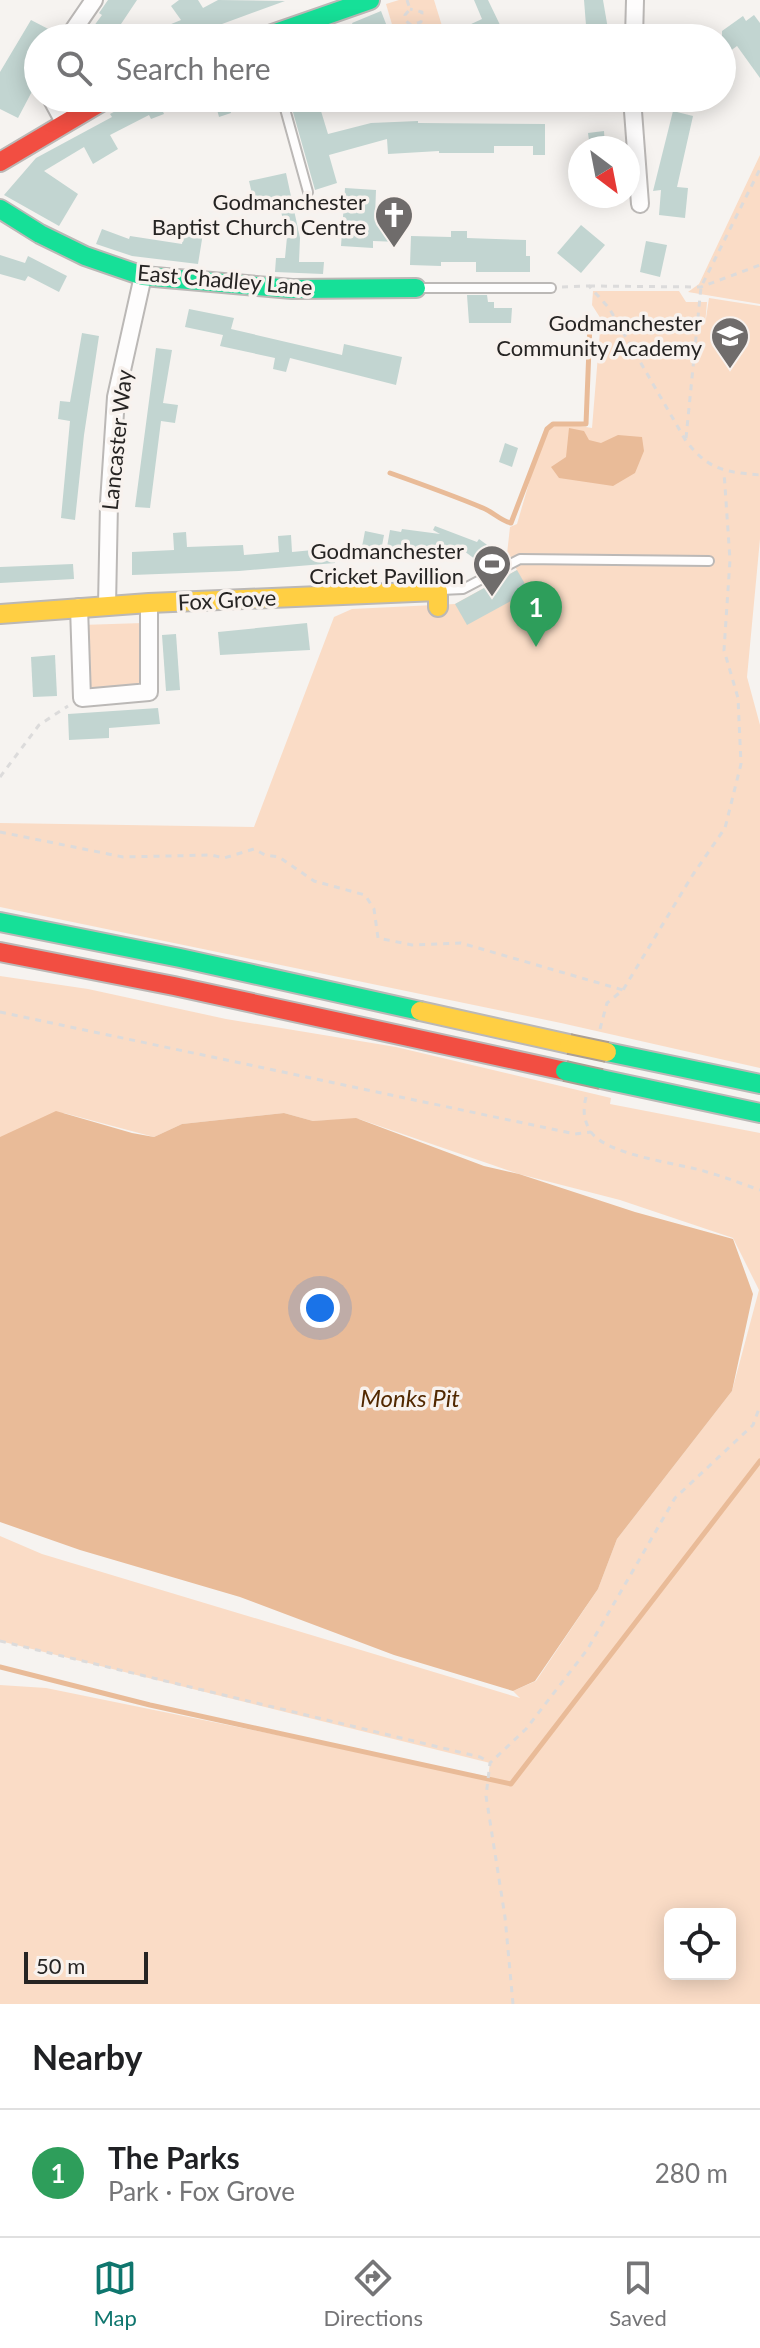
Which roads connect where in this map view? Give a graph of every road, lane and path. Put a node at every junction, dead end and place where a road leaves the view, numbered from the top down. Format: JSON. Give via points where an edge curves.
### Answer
{"nodes":[{"id":1,"x":94,"y":0,"type":"edge"},
{"id":2,"x":370,"y":0,"type":"edge"},
{"id":3,"x":407,"y":0,"type":"edge"},
{"id":4,"x":635,"y":0,"type":"edge"},
{"id":5,"x":410,"y":9,"type":"junction"},
{"id":6,"x":78,"y":24,"type":"edge"},
{"id":7,"x":301,"y":24,"type":"edge"},
{"id":8,"x":634,"y":24,"type":"edge"},
{"id":9,"x":59,"y":112,"type":"edge"},
{"id":10,"x":82,"y":112,"type":"edge"},
{"id":11,"x":286,"y":112,"type":"edge"},
{"id":12,"x":633,"y":112,"type":"edge"},
{"id":13,"x":64,"y":122,"type":"junction"},
{"id":14,"x":635,"y":136,"type":"edge"},
{"id":15,"x":0,"y":162,"type":"edge"},
{"id":16,"x":760,"y":169,"type":"edge"},
{"id":17,"x":308,"y":192,"type":"dead end"},
{"id":18,"x":0,"y":209,"type":"edge"},
{"id":19,"x":760,"y":265,"type":"edge"},
{"id":20,"x":143,"y":276,"type":"junction"},
{"id":21,"x":589,"y":286,"type":"junction"},
{"id":22,"x":701,"y":287,"type":"junction"},
{"id":23,"x":416,"y":288,"type":"joint"},
{"id":24,"x":551,"y":288,"type":"joint"},
{"id":25,"x":686,"y":441,"type":"junction"},
{"id":26,"x":724,"y":472,"type":"junction"},
{"id":27,"x":760,"y":475,"type":"edge"},
{"id":28,"x":709,"y":561,"type":"dead end"},
{"id":29,"x":438,"y":599,"type":"joint"},
{"id":30,"x":149,"y":603,"type":"junction"},
{"id":31,"x":107,"y":606,"type":"junction"},
{"id":32,"x":79,"y":607,"type":"junction"},
{"id":33,"x":0,"y":614,"type":"edge"},
{"id":34,"x":82,"y":698,"type":"junction"},
{"id":35,"x":0,"y":777,"type":"edge"},
{"id":36,"x":0,"y":832,"type":"edge"},
{"id":37,"x":0,"y":922,"type":"edge"},
{"id":38,"x":0,"y":952,"type":"edge"},
{"id":39,"x":623,"y":990,"type":"junction"},
{"id":40,"x":0,"y":1012,"type":"edge"},
{"id":41,"x":603,"y":1044,"type":"junction"},
{"id":42,"x":760,"y":1084,"type":"edge"},
{"id":43,"x":587,"y":1093,"type":"dead end"},
{"id":44,"x":760,"y":1113,"type":"edge"},
{"id":45,"x":591,"y":1132,"type":"junction"},
{"id":46,"x":760,"y":1190,"type":"edge"},
{"id":47,"x":760,"y":1406,"type":"edge"},
{"id":48,"x":0,"y":1641,"type":"edge"},
{"id":49,"x":490,"y":1763,"type":"junction"},
{"id":50,"x":513,"y":2004,"type":"edge"}],
"edges":[{"from":1,"to":6,"type":"street"},
{"from":2,"to":7,"type":"main road"},
{"from":3,"to":5,"type":"path"},
{"from":4,"to":8,"type":"street"},
{"from":5,"to":5,"type":"path","via":[[422,12],[421,22],[408,24],[405,15]]},
{"from":9,"to":13,"type":"street"},
{"from":10,"to":13,"type":"main road"},
{"from":11,"to":17,"type":"lane"},
{"from":12,"to":14,"type":"street"},
{"from":13,"to":15,"type":"main road"},
{"from":16,"to":22,"type":"path"},
{"from":18,"to":20,"type":"main road","name":"East Chadley Lane","via":[[85,256]]},
{"from":19,"to":22,"type":"path"},
{"from":20,"to":23,"type":"main road","name":"East Chadley Lane","via":[[292,289]]},
{"from":20,"to":31,"type":"street","name":"Lancaster Way","via":[[116,397]]},
{"from":21,"to":22,"type":"path"},
{"from":21,"to":24,"type":"path"},
{"from":21,"to":25,"type":"path","via":[[609,308]]},
{"from":22,"to":25,"type":"path"},
{"from":23,"to":24,"type":"lane"},
{"from":25,"to":26,"type":"path","via":[[700,459]]},
{"from":26,"to":27,"type":"path"},
{"from":26,"to":39,"type":"path","via":[[730,560],[724,650],[738,698],[741,764],[725,828]]},
{"from":28,"to":29,"type":"lane","via":[[520,559]]},
{"from":29,"to":30,"type":"main road","name":"Fox Grove"},
{"from":30,"to":31,"type":"main road","name":"Fox Grove"},
{"from":30,"to":34,"type":"street","via":[[149,692]]},
{"from":31,"to":32,"type":"main road","name":"Fox Grove"},
{"from":32,"to":33,"type":"main road","name":"Fox Grove"},
{"from":32,"to":34,"type":"street"},
{"from":34,"to":35,"type":"path","via":[[39,725]]},
{"from":36,"to":39,"type":"path","via":[[123,857],[224,858],[254,849],[279,857],[314,881],[365,895],[374,909],[378,938],[412,945],[461,943]]},
{"from":37,"to":41,"type":"main road","bridge":true,"via":[[569,1044]]},
{"from":38,"to":44,"type":"main road","bridge":true},
{"from":39,"to":41,"type":"path","via":[[607,1003]]},
{"from":40,"to":45,"type":"path","via":[[575,1134]]},
{"from":41,"to":42,"type":"main road"},
{"from":43,"to":45,"type":"path","via":[[583,1111]]},
{"from":45,"to":46,"type":"path","via":[[618,1149]]},
{"from":47,"to":49,"type":"path","via":[[753,1425],[675,1498],[587,1650],[526,1729]]},
{"from":48,"to":49,"type":"path"},
{"from":49,"to":50,"type":"path","via":[[487,1793]]}]}
